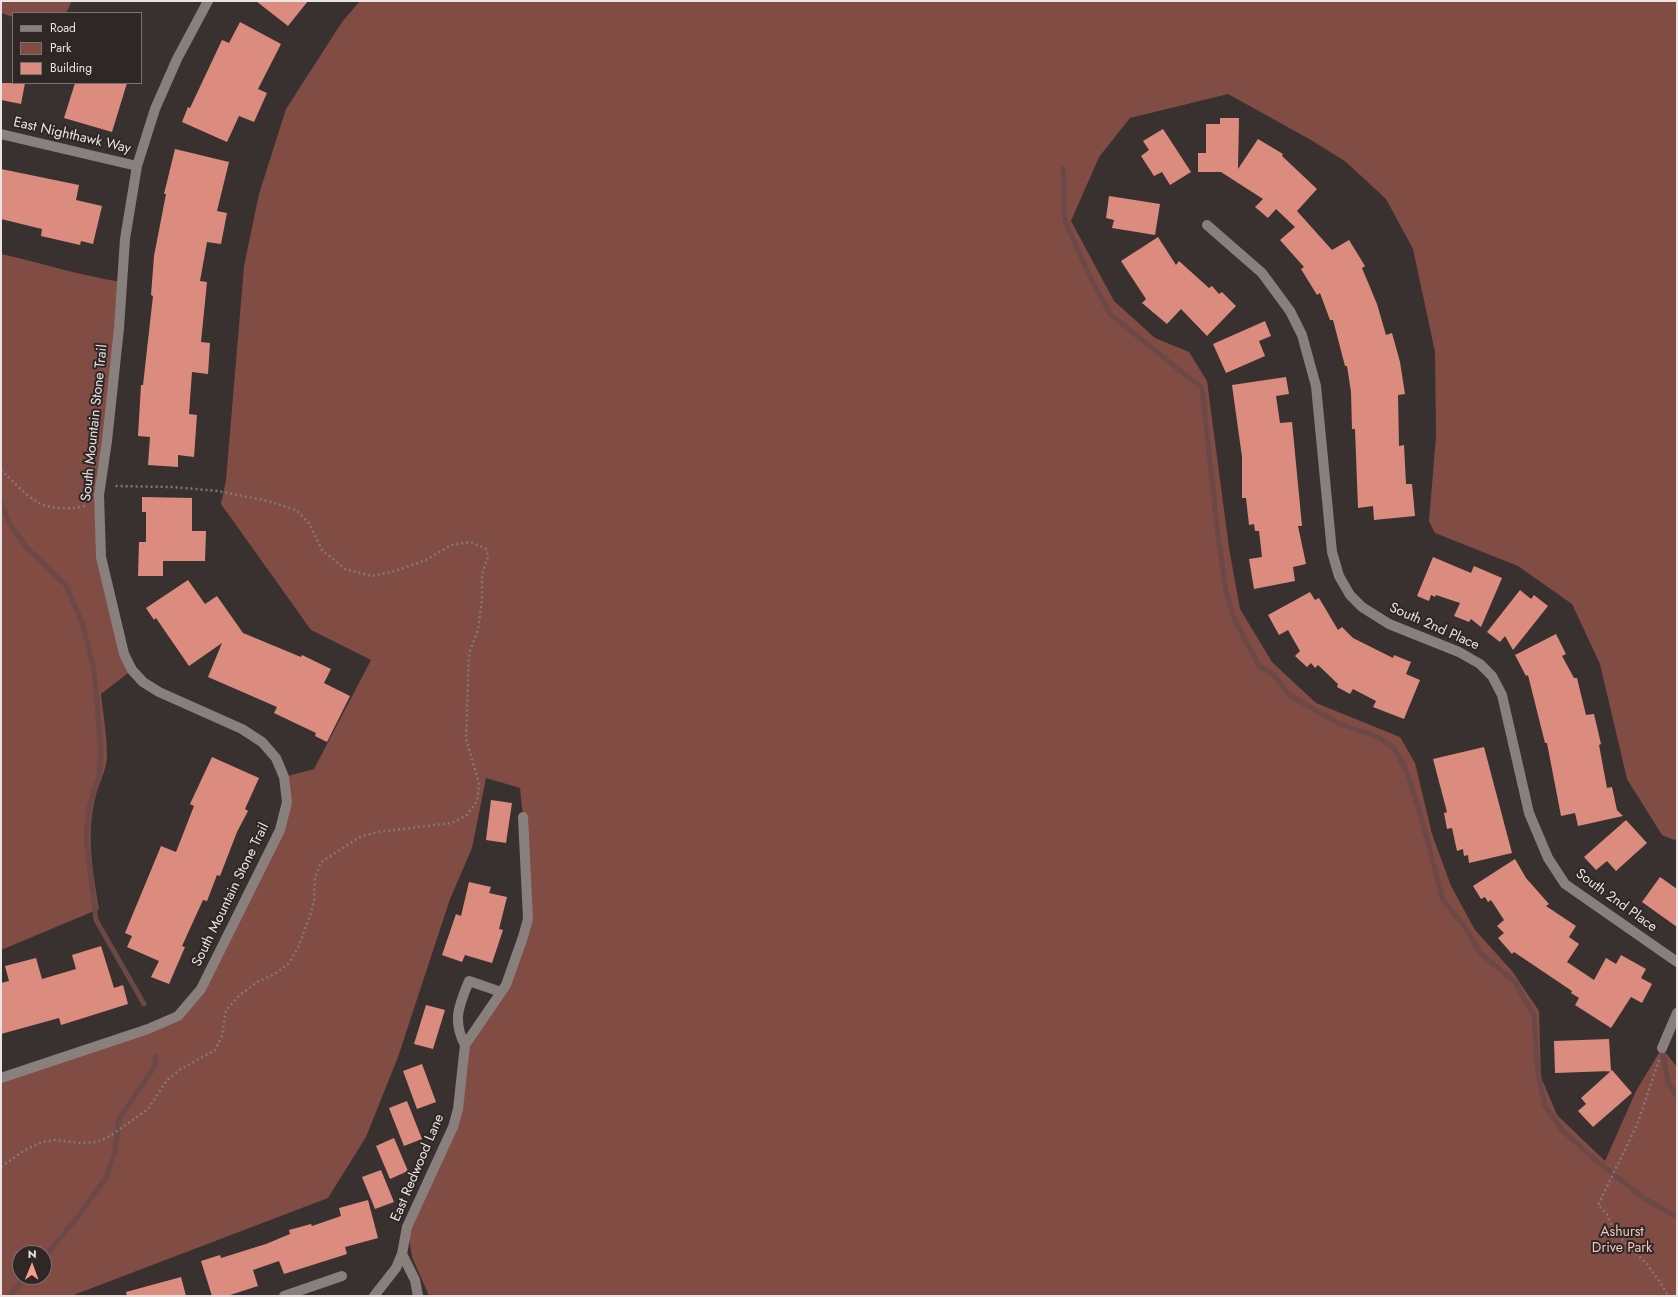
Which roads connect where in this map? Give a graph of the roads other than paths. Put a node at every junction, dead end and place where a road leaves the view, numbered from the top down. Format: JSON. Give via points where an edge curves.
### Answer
{"nodes":[{"id":1,"x":208,"y":1,"type":"edge"},
{"id":2,"x":1,"y":134,"type":"edge"},
{"id":3,"x":137,"y":166,"type":"junction"},
{"id":4,"x":1207,"y":224,"type":"dead end"},
{"id":5,"x":523,"y":817,"type":"dead end"},
{"id":6,"x":1677,"y":962,"type":"edge"},
{"id":7,"x":501,"y":992,"type":"junction"},
{"id":8,"x":1677,"y":1013,"type":"edge"},
{"id":9,"x":465,"y":1045,"type":"junction"},
{"id":10,"x":1662,"y":1048,"type":"road end"},
{"id":11,"x":1,"y":1078,"type":"edge"},
{"id":12,"x":402,"y":1254,"type":"junction"},
{"id":13,"x":342,"y":1276,"type":"dead end"},
{"id":14,"x":284,"y":1296,"type":"edge"},
{"id":15,"x":374,"y":1296,"type":"edge"},
{"id":16,"x":418,"y":1296,"type":"edge"}],
"edges":[{"from":1,"to":3,"type":"street","name":"South Mountain Stone Trail","via":[[154,109]]},
{"from":2,"to":3,"type":"street","name":"East Nighthawk Way"},
{"from":3,"to":11,"type":"street","name":"South Mountain Stone Trail","via":[[126,239],[119,328],[99,495],[101,557],[115,618],[124,654],[132,670],[143,682],[159,692],[242,729],[262,742],[276,758],[284,777],[287,802],[280,830],[201,989],[178,1016],[148,1029]]},
{"from":4,"to":6,"type":"street","name":"South 2nd Place","via":[[1262,273],[1290,311],[1302,335],[1316,386],[1332,552],[1339,576],[1350,595],[1362,607],[1389,624],[1459,652],[1480,664],[1492,676],[1502,695],[1529,813],[1548,858],[1565,884]]},
{"from":5,"to":7,"type":"street","name":"East Redwood Lane","via":[[528,919],[506,985]]},
{"from":7,"to":9,"type":"street","name":"East Redwood Lane"},
{"from":7,"to":9,"type":"street","name":"East Redwood Lane","via":[[468,981],[458,1010],[458,1033]]},
{"from":8,"to":10,"type":"street"},
{"from":9,"to":12,"type":"street","name":"East Redwood Lane","via":[[458,1109],[453,1127],[408,1226]]},
{"from":12,"to":15,"type":"street","name":"East Redwood Lane","via":[[396,1268]]},
{"from":12,"to":16,"type":"street","via":[[415,1280]]},
{"from":13,"to":14,"type":"street"}]}
